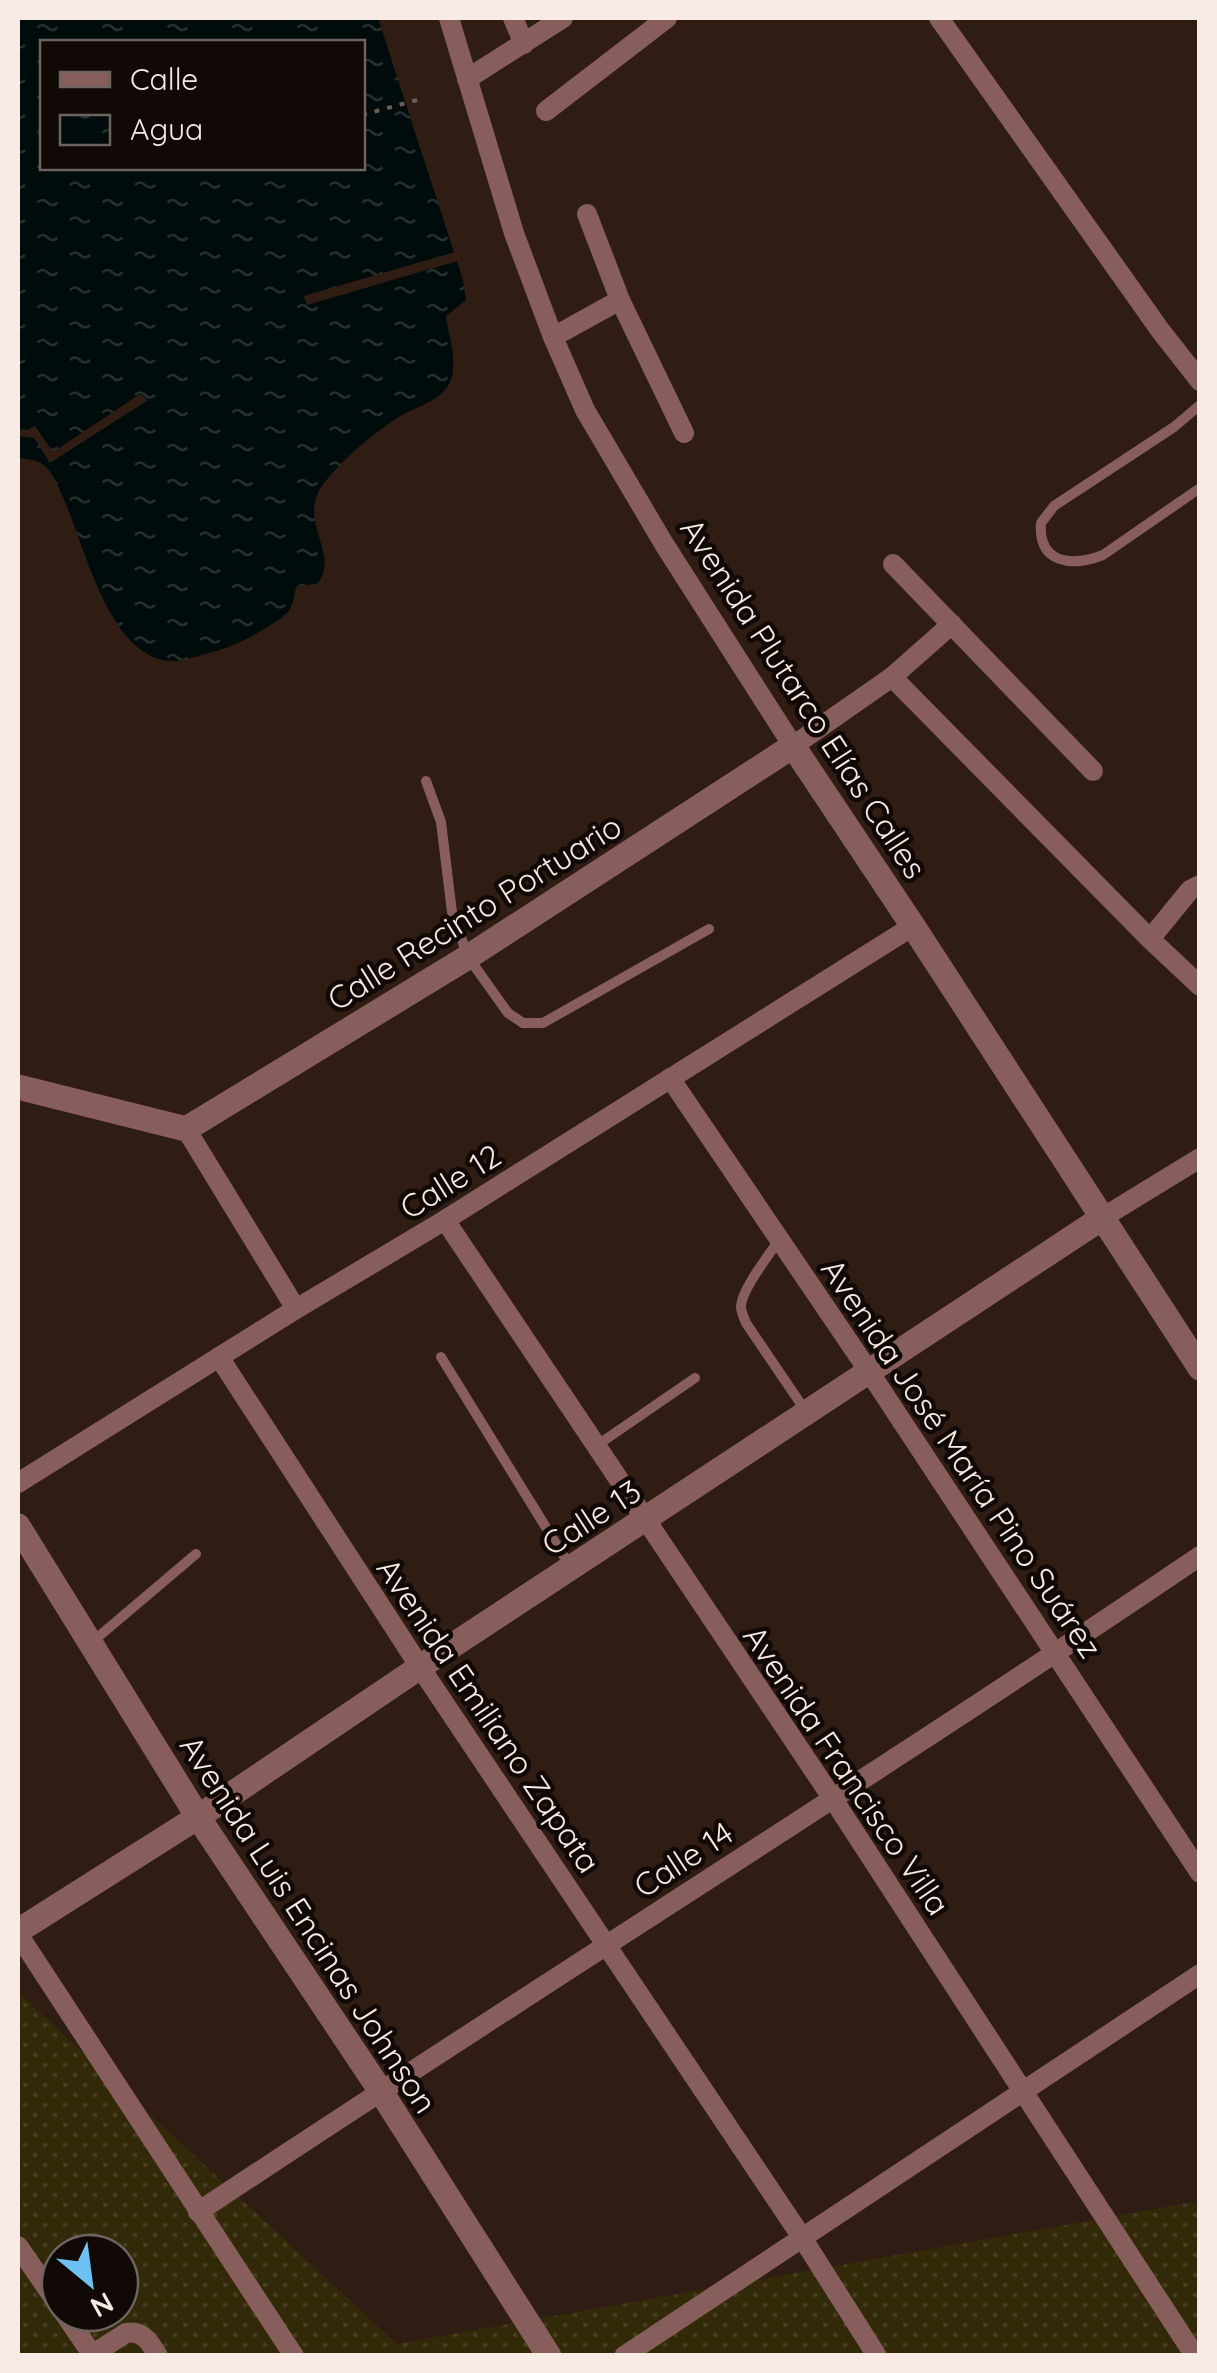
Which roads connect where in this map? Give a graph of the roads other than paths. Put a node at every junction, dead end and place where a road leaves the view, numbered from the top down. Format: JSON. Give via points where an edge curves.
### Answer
{"nodes":[{"id":1,"x":449,"y":18,"type":"edge"},
{"id":2,"x":513,"y":18,"type":"edge"},
{"id":3,"x":564,"y":18,"type":"edge"},
{"id":4,"x":668,"y":18,"type":"edge"},
{"id":5,"x":939,"y":18,"type":"edge"},
{"id":6,"x":524,"y":44,"type":"junction"},
{"id":7,"x":467,"y":79,"type":"junction"},
{"id":8,"x":546,"y":111,"type":"dead end"},
{"id":9,"x":587,"y":214,"type":"dead end"},
{"id":10,"x":620,"y":300,"type":"junction"},
{"id":11,"x":552,"y":338,"type":"junction"},
{"id":12,"x":1200,"y":381,"type":"edge"},
{"id":13,"x":1200,"y":405,"type":"edge"},
{"id":14,"x":684,"y":433,"type":"dead end"},
{"id":15,"x":1200,"y":488,"type":"edge"},
{"id":16,"x":893,"y":564,"type":"dead end"},
{"id":17,"x":952,"y":624,"type":"junction"},
{"id":18,"x":892,"y":677,"type":"junction"},
{"id":19,"x":793,"y":746,"type":"junction"},
{"id":20,"x":1093,"y":772,"type":"dead end"},
{"id":21,"x":426,"y":781,"type":"dead end"},
{"id":22,"x":1200,"y":885,"type":"edge"},
{"id":23,"x":913,"y":926,"type":"junction"},
{"id":24,"x":709,"y":929,"type":"dead end"},
{"id":25,"x":1150,"y":939,"type":"junction"},
{"id":26,"x":468,"y":957,"type":"junction"},
{"id":27,"x":1200,"y":986,"type":"edge"},
{"id":28,"x":670,"y":1078,"type":"junction"},
{"id":29,"x":18,"y":1087,"type":"edge"},
{"id":30,"x":186,"y":1129,"type":"junction"},
{"id":31,"x":1200,"y":1158,"type":"edge"},
{"id":32,"x":1102,"y":1218,"type":"junction"},
{"id":33,"x":445,"y":1220,"type":"junction"},
{"id":34,"x":780,"y":1239,"type":"junction"},
{"id":35,"x":296,"y":1310,"type":"junction"},
{"id":36,"x":219,"y":1357,"type":"junction"},
{"id":37,"x":440,"y":1357,"type":"dead end"},
{"id":38,"x":1200,"y":1368,"type":"edge"},
{"id":39,"x":870,"y":1372,"type":"junction"},
{"id":40,"x":695,"y":1378,"type":"dead end"},
{"id":41,"x":808,"y":1414,"type":"junction"},
{"id":42,"x":596,"y":1446,"type":"junction"},
{"id":43,"x":18,"y":1484,"type":"edge"},
{"id":44,"x":645,"y":1521,"type":"junction"},
{"id":45,"x":18,"y":1526,"type":"edge"},
{"id":46,"x":196,"y":1554,"type":"dead end"},
{"id":47,"x":1200,"y":1556,"type":"edge"},
{"id":48,"x":572,"y":1568,"type":"junction"},
{"id":49,"x":90,"y":1644,"type":"junction"},
{"id":50,"x":1056,"y":1653,"type":"junction"},
{"id":51,"x":420,"y":1667,"type":"junction"},
{"id":52,"x":833,"y":1799,"type":"junction"},
{"id":53,"x":198,"y":1816,"type":"junction"},
{"id":54,"x":1200,"y":1873,"type":"edge"},
{"id":55,"x":18,"y":1933,"type":"edge"},
{"id":56,"x":606,"y":1944,"type":"junction"},
{"id":57,"x":1200,"y":1974,"type":"edge"},
{"id":58,"x":380,"y":2090,"type":"junction"},
{"id":59,"x":1023,"y":2093,"type":"junction"},
{"id":60,"x":198,"y":2212,"type":"junction"},
{"id":61,"x":803,"y":2239,"type":"junction"},
{"id":62,"x":18,"y":2246,"type":"edge"},
{"id":63,"x":40,"y":2278,"type":"edge"},
{"id":64,"x":77,"y":2333,"type":"edge"},
{"id":65,"x":91,"y":2355,"type":"edge"},
{"id":66,"x":158,"y":2356,"type":"edge"},
{"id":67,"x":294,"y":2356,"type":"edge"},
{"id":68,"x":549,"y":2356,"type":"edge"},
{"id":69,"x":624,"y":2356,"type":"edge"},
{"id":70,"x":877,"y":2356,"type":"edge"},
{"id":71,"x":1195,"y":2356,"type":"edge"}],
"edges":[{"from":1,"to":7,"type":"street","name":"Avenida Plutarco Elías Calles"},
{"from":2,"to":6,"type":"street"},
{"from":3,"to":6,"type":"street"},
{"from":4,"to":8,"type":"street"},
{"from":5,"to":12,"type":"street"},
{"from":6,"to":7,"type":"street"},
{"from":7,"to":11,"type":"street","name":"Avenida Plutarco Elías Calles"},
{"from":9,"to":10,"type":"street"},
{"from":10,"to":11,"type":"street"},
{"from":10,"to":14,"type":"street"},
{"from":11,"to":19,"type":"street","name":"Avenida Plutarco Elías Calles","via":[[616,466]]},
{"from":13,"to":15,"type":"lane","via":[[1054,506],[1041,523],[1042,542],[1059,559],[1086,562]]},
{"from":16,"to":17,"type":"street"},
{"from":17,"to":18,"type":"street"},
{"from":17,"to":20,"type":"street"},
{"from":18,"to":19,"type":"street"},
{"from":18,"to":25,"type":"street"},
{"from":19,"to":23,"type":"street","name":"Avenida Plutarco Elías Calles"},
{"from":19,"to":26,"type":"street","name":"Calle Recinto Portuario"},
{"from":21,"to":26,"type":"lane","via":[[441,822],[452,912]]},
{"from":22,"to":25,"type":"street"},
{"from":23,"to":28,"type":"street","name":"Calle 12"},
{"from":23,"to":32,"type":"street","name":"Avenida Plutarco Elías Calles"},
{"from":24,"to":26,"type":"lane","via":[[543,1023],[523,1023],[508,1013]]},
{"from":25,"to":27,"type":"street"},
{"from":26,"to":30,"type":"street","name":"Calle Recinto Portuario"},
{"from":28,"to":33,"type":"street","name":"Calle 12"},
{"from":28,"to":34,"type":"street","name":"Avenida José María Pino Suárez"},
{"from":29,"to":30,"type":"street"},
{"from":30,"to":35,"type":"street"},
{"from":31,"to":32,"type":"street","name":"Calle 13"},
{"from":32,"to":38,"type":"street","name":"Avenida Plutarco Elías Calles"},
{"from":32,"to":39,"type":"street","name":"Calle 13"},
{"from":33,"to":35,"type":"street","name":"Calle 12"},
{"from":33,"to":42,"type":"street","name":"Avenida Francisco Villa"},
{"from":34,"to":39,"type":"street","name":"Avenida José María Pino Suárez"},
{"from":34,"to":41,"type":"lane","via":[[746,1293],[742,1313]]},
{"from":35,"to":36,"type":"street","name":"Calle 12"},
{"from":36,"to":43,"type":"street","name":"Calle 12"},
{"from":36,"to":51,"type":"street","name":"Avenida Emiliano Zapata"},
{"from":37,"to":48,"type":"lane"},
{"from":39,"to":41,"type":"street","name":"Calle 13"},
{"from":39,"to":50,"type":"street","name":"Avenida José María Pino Suárez"},
{"from":40,"to":42,"type":"lane"},
{"from":41,"to":44,"type":"street","name":"Calle 13"},
{"from":42,"to":44,"type":"street","name":"Avenida Francisco Villa"},
{"from":44,"to":48,"type":"street","name":"Calle 13"},
{"from":44,"to":52,"type":"street","name":"Avenida Francisco Villa"},
{"from":45,"to":49,"type":"street","name":"Avenida Luis Encinas Johnson"},
{"from":46,"to":49,"type":"lane"},
{"from":47,"to":50,"type":"street","name":"Calle 14"},
{"from":48,"to":51,"type":"street","name":"Calle 13"},
{"from":49,"to":53,"type":"street","name":"Avenida Luis Encinas Johnson"},
{"from":50,"to":52,"type":"street","name":"Calle 14"},
{"from":50,"to":54,"type":"street","name":"Avenida José María Pino Suárez"},
{"from":51,"to":53,"type":"street","name":"Calle 13"},
{"from":51,"to":56,"type":"street","name":"Avenida Emiliano Zapata"},
{"from":52,"to":56,"type":"street","name":"Calle 14"},
{"from":52,"to":59,"type":"street","name":"Avenida Francisco Villa"},
{"from":53,"to":55,"type":"street","name":"Calle 13"},
{"from":53,"to":58,"type":"street","name":"Avenida Luis Encinas Johnson"},
{"from":55,"to":60,"type":"street"},
{"from":56,"to":58,"type":"street","name":"Calle 14"},
{"from":56,"to":61,"type":"street","name":"Avenida Emiliano Zapata"},
{"from":57,"to":59,"type":"street"},
{"from":58,"to":60,"type":"street","name":"Calle 14"},
{"from":58,"to":68,"type":"street","name":"Avenida Luis Encinas Johnson"},
{"from":59,"to":61,"type":"street"},
{"from":59,"to":71,"type":"street","name":"Avenida Francisco Villa"},
{"from":60,"to":67,"type":"street"},
{"from":61,"to":69,"type":"street"},
{"from":61,"to":70,"type":"street","name":"Avenida Emiliano Zapata"},
{"from":62,"to":63,"type":"street"},
{"from":64,"to":65,"type":"street"},
{"from":65,"to":66,"type":"street","via":[[139,2332]]}]}
